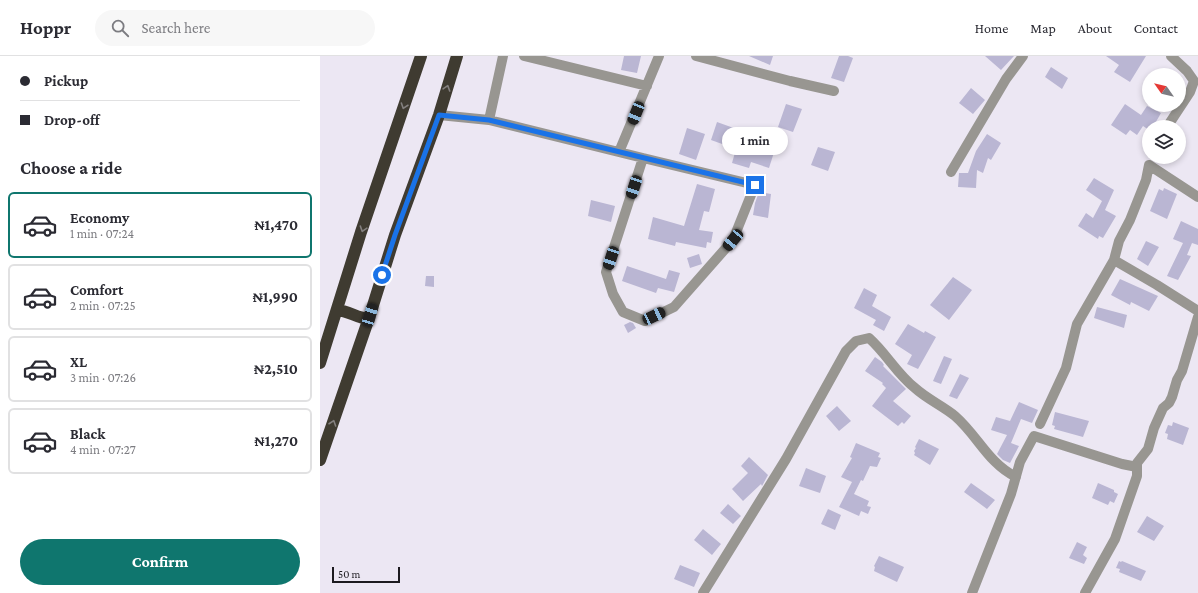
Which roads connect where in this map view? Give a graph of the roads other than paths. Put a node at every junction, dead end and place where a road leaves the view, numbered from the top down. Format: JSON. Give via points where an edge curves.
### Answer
{"nodes":[{"id":1,"x":421,"y":56,"type":"edge"},
{"id":2,"x":457,"y":56,"type":"edge"},
{"id":3,"x":503,"y":56,"type":"edge"},
{"id":4,"x":524,"y":56,"type":"edge"},
{"id":5,"x":659,"y":56,"type":"edge"},
{"id":6,"x":696,"y":56,"type":"edge"},
{"id":7,"x":1023,"y":56,"type":"edge"},
{"id":8,"x":1171,"y":56,"type":"edge"},
{"id":9,"x":646,"y":86,"type":"junction"},
{"id":10,"x":834,"y":91,"type":"dead end"},
{"id":11,"x":439,"y":115,"type":"junction"},
{"id":12,"x":489,"y":120,"type":"junction"},
{"id":13,"x":1172,"y":120,"type":"edge"},
{"id":14,"x":619,"y":152,"type":"junction"},
{"id":15,"x":643,"y":158,"type":"junction"},
{"id":16,"x":1149,"y":164,"type":"edge"},
{"id":17,"x":1154,"y":164,"type":"edge"},
{"id":18,"x":951,"y":172,"type":"dead end"},
{"id":19,"x":1198,"y":197,"type":"edge"},
{"id":20,"x":1114,"y":260,"type":"junction"},
{"id":21,"x":338,"y":310,"type":"junction"},
{"id":22,"x":1198,"y":311,"type":"edge"},
{"id":23,"x":370,"y":315,"type":"junction"},
{"id":24,"x":1198,"y":317,"type":"edge"},
{"id":25,"x":320,"y":364,"type":"edge"},
{"id":26,"x":1040,"y":424,"type":"dead end"},
{"id":27,"x":320,"y":460,"type":"edge"},
{"id":28,"x":1137,"y":467,"type":"junction"},
{"id":29,"x":1016,"y":476,"type":"junction"},
{"id":30,"x":703,"y":593,"type":"edge"},
{"id":31,"x":972,"y":593,"type":"edge"},
{"id":32,"x":1085,"y":593,"type":"edge"}],
"edges":[{"from":1,"to":21,"type":"highway","one_way":true,"via":[[361,232]]},
{"from":11,"to":2,"type":"highway","one_way":true},
{"from":3,"to":12,"type":"street"},
{"from":4,"to":9,"type":"street"},
{"from":5,"to":9,"type":"street"},
{"from":6,"to":10,"type":"street"},
{"from":7,"to":18,"type":"street","via":[[1006,79]]},
{"from":8,"to":13,"type":"street","via":[[1194,80],[1190,92]]},
{"from":9,"to":14,"type":"street"},
{"from":11,"to":12,"type":"street"},
{"from":11,"to":23,"type":"highway","via":[[395,235]]},
{"from":12,"to":14,"type":"street"},
{"from":14,"to":15,"type":"street"},
{"from":15,"to":15,"type":"street","via":[[606,272],[613,294],[623,312],[645,321],[674,307],[733,240],[755,185]]},
{"from":16,"to":20,"type":"street","via":[[1146,180],[1119,241]]},
{"from":17,"to":19,"type":"street"},
{"from":20,"to":22,"type":"street"},
{"from":20,"to":26,"type":"street","via":[[1077,324],[1066,368]]},
{"from":21,"to":23,"type":"highway","via":[[369,319]]},
{"from":21,"to":25,"type":"highway"},
{"from":27,"to":23,"type":"highway","one_way":true},
{"from":24,"to":28,"type":"street","via":[[1172,397],[1163,408],[1148,449],[1137,463]]},
{"from":28,"to":29,"type":"street","via":[[1034,436],[1020,462]]},
{"from":28,"to":32,"type":"street","via":[[1137,476],[1115,539]]},
{"from":29,"to":30,"type":"street","via":[[1005,471],[990,458],[955,416],[914,388],[869,338],[856,341],[846,351],[786,459]]},
{"from":29,"to":31,"type":"street"}]}
